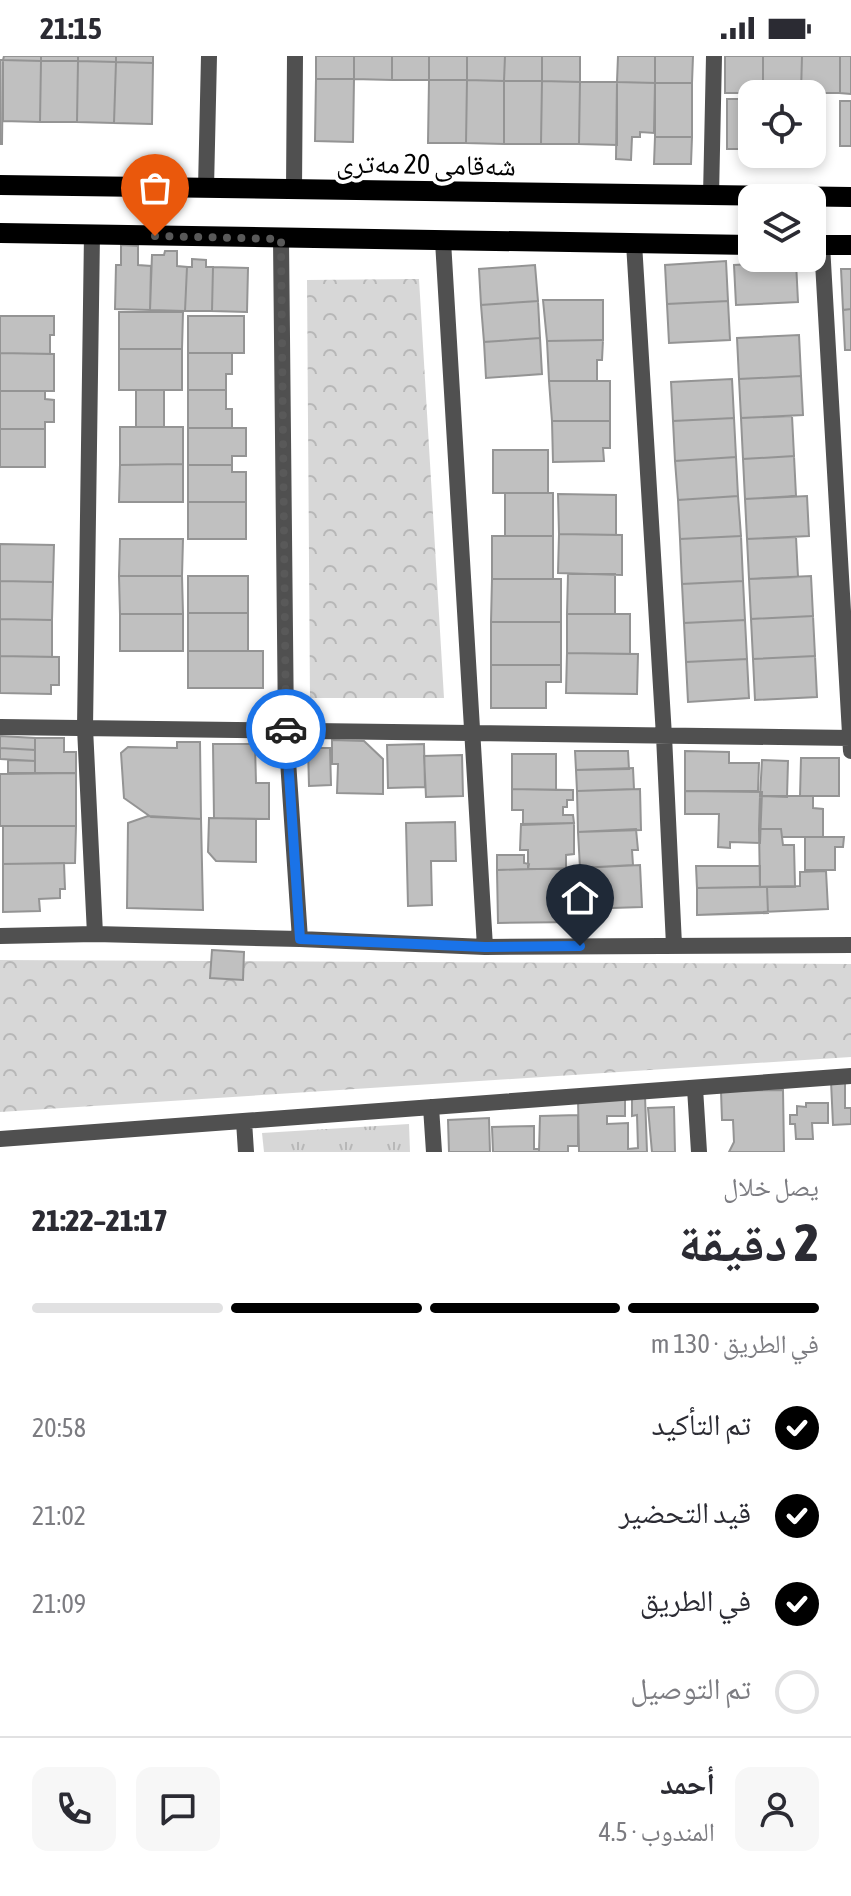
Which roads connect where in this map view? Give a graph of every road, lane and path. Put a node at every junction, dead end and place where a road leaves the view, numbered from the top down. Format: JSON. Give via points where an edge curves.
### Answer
{"nodes":[{"id":1,"x":209,"y":56,"type":"edge"},
{"id":2,"x":295,"y":56,"type":"edge"},
{"id":3,"x":714,"y":56,"type":"edge"},
{"id":4,"x":0,"y":185,"type":"edge"},
{"id":5,"x":206,"y":188,"type":"junction"},
{"id":6,"x":294,"y":190,"type":"junction"},
{"id":7,"x":711,"y":196,"type":"junction"},
{"id":8,"x":851,"y":197,"type":"edge"},
{"id":9,"x":0,"y":233,"type":"edge"},
{"id":10,"x":92,"y":234,"type":"junction"},
{"id":11,"x":281,"y":239,"type":"junction"},
{"id":12,"x":443,"y":241,"type":"junction"},
{"id":13,"x":634,"y":243,"type":"junction"},
{"id":14,"x":738,"y":245,"type":"edge"},
{"id":15,"x":826,"y":245,"type":"edge"},
{"id":16,"x":851,"y":245,"type":"edge"},
{"id":17,"x":819,"y":272,"type":"edge"},
{"id":18,"x":0,"y":727,"type":"edge"},
{"id":19,"x":85,"y":728,"type":"junction"},
{"id":20,"x":286,"y":731,"type":"junction"},
{"id":21,"x":472,"y":733,"type":"junction"},
{"id":22,"x":664,"y":736,"type":"junction"},
{"id":23,"x":851,"y":738,"type":"edge"},
{"id":24,"x":851,"y":751,"type":"edge"},
{"id":25,"x":95,"y":934,"type":"junction"},
{"id":26,"x":0,"y":936,"type":"edge"},
{"id":27,"x":300,"y":939,"type":"junction"},
{"id":28,"x":674,"y":945,"type":"junction"},
{"id":29,"x":851,"y":945,"type":"edge"},
{"id":30,"x":485,"y":947,"type":"junction"},
{"id":31,"x":851,"y":1076,"type":"edge"},
{"id":32,"x":695,"y":1088,"type":"junction"},
{"id":33,"x":431,"y":1107,"type":"junction"},
{"id":34,"x":244,"y":1121,"type":"junction"},
{"id":35,"x":0,"y":1139,"type":"edge"},
{"id":36,"x":246,"y":1152,"type":"edge"},
{"id":37,"x":434,"y":1152,"type":"edge"},
{"id":38,"x":699,"y":1152,"type":"edge"}],
"edges":[{"from":1,"to":5,"type":"street"},
{"from":2,"to":6,"type":"street"},
{"from":3,"to":7,"type":"street"},
{"from":4,"to":5,"type":"main road","name":"شەقامی 20 مەتری"},
{"from":5,"to":6,"type":"main road","name":"شەقامی 20 مەتری"},
{"from":6,"to":7,"type":"main road","name":"شەقامی 20 مەتری"},
{"from":7,"to":8,"type":"main road","name":"شەقامی 20 مەتری"},
{"from":9,"to":10,"type":"main road"},
{"from":10,"to":11,"type":"main road"},
{"from":10,"to":19,"type":"street"},
{"from":11,"to":12,"type":"main road"},
{"from":11,"to":20,"type":"street"},
{"from":12,"to":13,"type":"main road"},
{"from":12,"to":21,"type":"street"},
{"from":13,"to":14,"type":"main road"},
{"from":13,"to":22,"type":"street"},
{"from":15,"to":16,"type":"main road"},
{"from":17,"to":23,"type":"street"},
{"from":18,"to":19,"type":"street"},
{"from":19,"to":20,"type":"street"},
{"from":19,"to":25,"type":"street"},
{"from":20,"to":21,"type":"street"},
{"from":20,"to":27,"type":"street"},
{"from":21,"to":22,"type":"street"},
{"from":21,"to":30,"type":"street"},
{"from":22,"to":23,"type":"street"},
{"from":22,"to":28,"type":"street"},
{"from":23,"to":24,"type":"street"},
{"from":25,"to":26,"type":"street"},
{"from":25,"to":27,"type":"street"},
{"from":27,"to":30,"type":"street"},
{"from":28,"to":29,"type":"street"},
{"from":28,"to":30,"type":"street"},
{"from":31,"to":32,"type":"street"},
{"from":32,"to":33,"type":"street"},
{"from":32,"to":38,"type":"street"},
{"from":33,"to":34,"type":"street"},
{"from":33,"to":37,"type":"street"},
{"from":34,"to":35,"type":"street"},
{"from":34,"to":36,"type":"street"}]}
